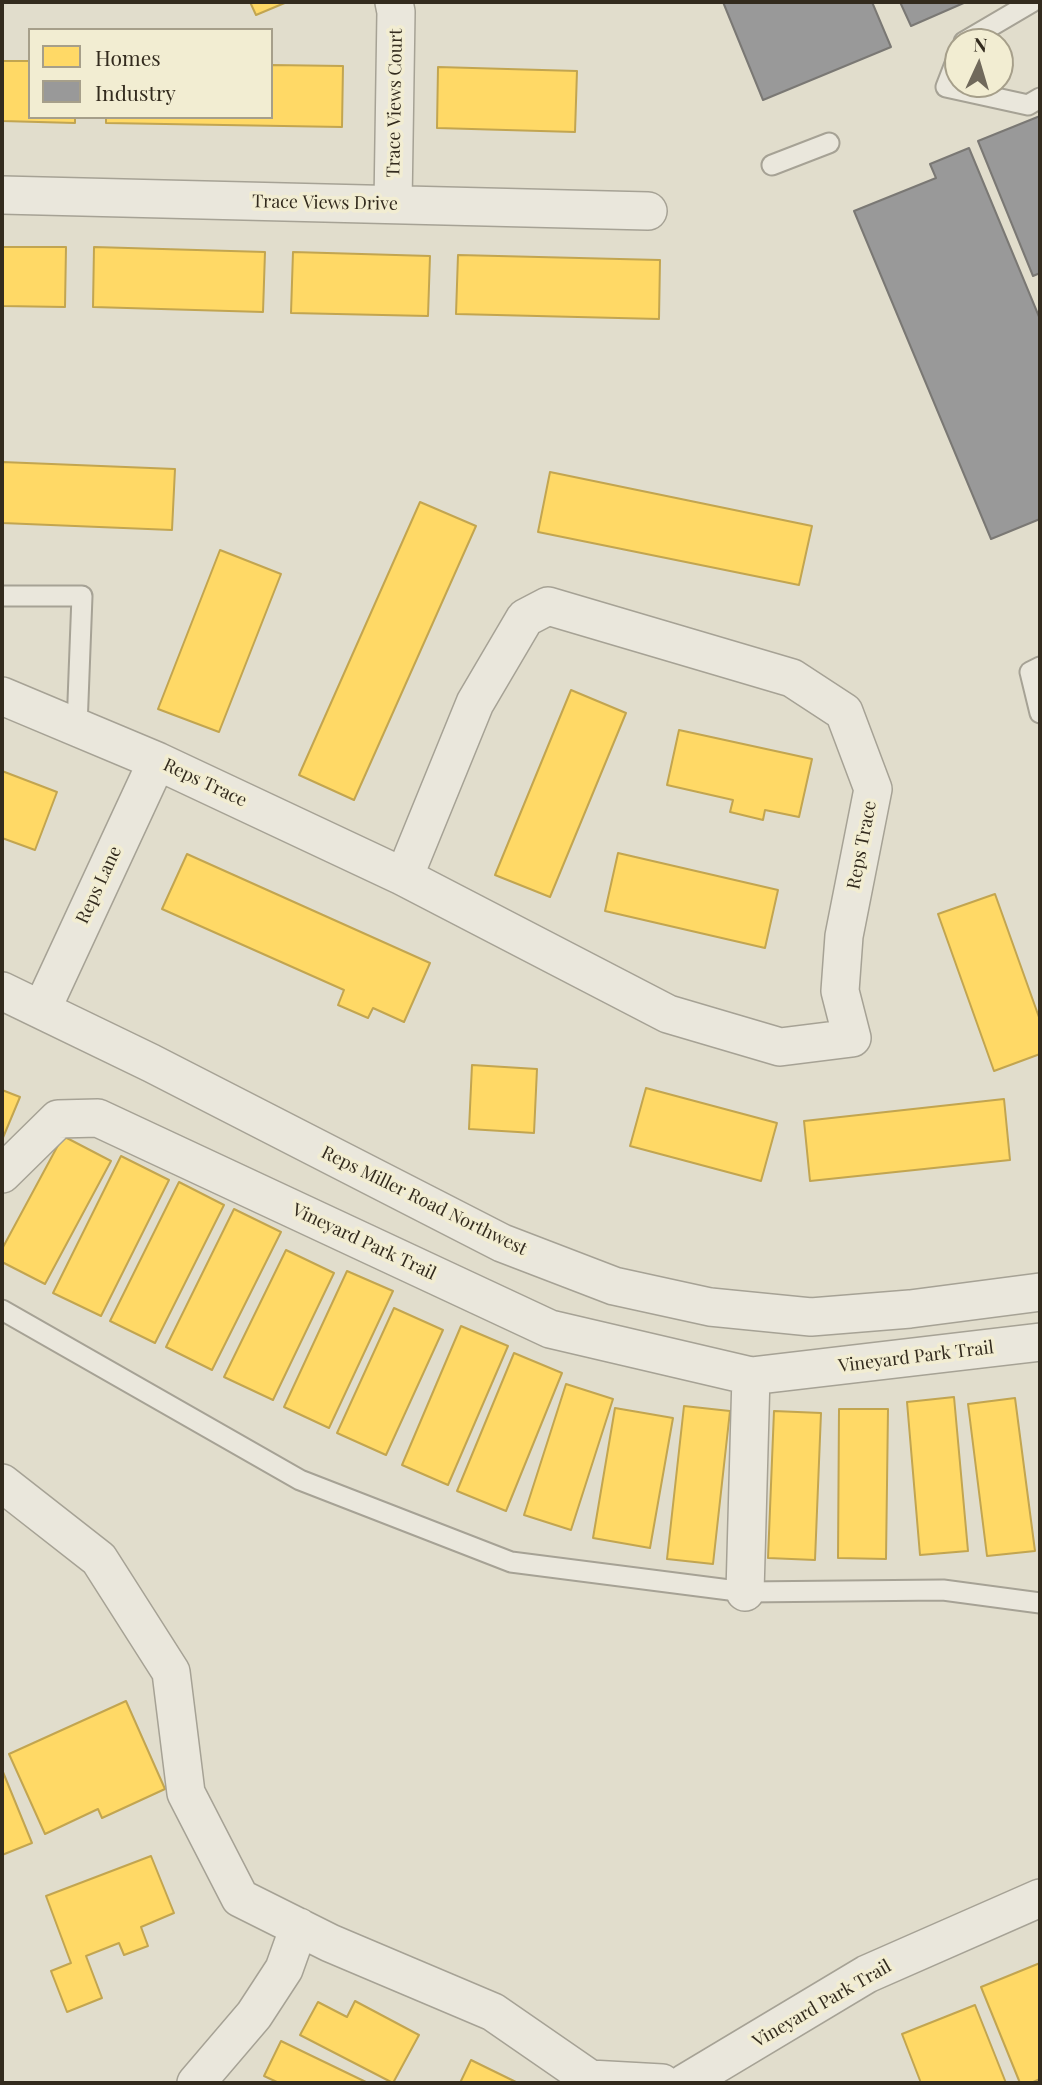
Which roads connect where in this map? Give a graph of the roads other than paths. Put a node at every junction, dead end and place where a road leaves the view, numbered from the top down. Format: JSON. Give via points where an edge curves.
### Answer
{"nodes":[{"id":1,"x":394,"y":2,"type":"edge"},
{"id":2,"x":1032,"y":2,"type":"edge"},
{"id":3,"x":988,"y":28,"type":"edge"},
{"id":4,"x":996,"y":98,"type":"edge"},
{"id":5,"x":1040,"y":98,"type":"edge"},
{"id":6,"x":829,"y":143,"type":"dead end"},
{"id":7,"x":772,"y":165,"type":"dead end"},
{"id":8,"x":2,"y":195,"type":"edge"},
{"id":9,"x":393,"y":204,"type":"junction"},
{"id":10,"x":649,"y":211,"type":"dead end"},
{"id":11,"x":2,"y":596,"type":"edge"},
{"id":12,"x":1040,"y":667,"type":"edge"},
{"id":13,"x":2,"y":696,"type":"edge"},
{"id":14,"x":1040,"y":713,"type":"edge"},
{"id":15,"x":77,"y":727,"type":"junction"},
{"id":16,"x":158,"y":761,"type":"junction"},
{"id":17,"x":404,"y":877,"type":"junction"},
{"id":18,"x":2,"y":991,"type":"edge"},
{"id":19,"x":42,"y":1009,"type":"junction"},
{"id":20,"x":2,"y":1174,"type":"edge"},
{"id":21,"x":1040,"y":1292,"type":"edge"},
{"id":22,"x":2,"y":1310,"type":"edge"},
{"id":23,"x":1040,"y":1342,"type":"edge"},
{"id":24,"x":751,"y":1376,"type":"junction"},
{"id":25,"x":2,"y":1483,"type":"edge"},
{"id":26,"x":745,"y":1592,"type":"junction"},
{"id":27,"x":1040,"y":1604,"type":"edge"},
{"id":28,"x":1040,"y":1898,"type":"edge"},
{"id":29,"x":299,"y":1927,"type":"junction"},
{"id":30,"x":606,"y":2081,"type":"edge"},
{"id":31,"x":196,"y":2083,"type":"edge"},
{"id":32,"x":662,"y":2083,"type":"edge"},
{"id":33,"x":685,"y":2083,"type":"edge"}],
"edges":[{"from":1,"to":9,"type":"street","name":"Trace Views Court"},
{"from":2,"to":3,"type":"lane"},
{"from":4,"to":5,"type":"lane","via":[[1028,105]]},
{"from":6,"to":7,"type":"lane"},
{"from":8,"to":9,"type":"street","name":"Trace Views Drive"},
{"from":9,"to":10,"type":"street","name":"Trace Views Drive"},
{"from":11,"to":15,"type":"lane","via":[[82,596]]},
{"from":12,"to":14,"type":"lane","via":[[1030,672]]},
{"from":13,"to":15,"type":"street","name":"Reps Trace"},
{"from":15,"to":16,"type":"street","name":"Reps Trace"},
{"from":16,"to":17,"type":"street","name":"Reps Trace"},
{"from":16,"to":19,"type":"street","name":"Reps Lane"},
{"from":17,"to":17,"type":"street","name":"Reps Trace","via":[[475,703],[525,618],[548,606],[792,678],[844,712],[873,789],[844,936],[840,991],[852,1038],[780,1047],[668,1014]]},
{"from":18,"to":19,"type":"street","name":"Reps Miller Road Northwest"},
{"from":19,"to":21,"type":"street","name":"Reps Miller Road Northwest","via":[[502,1244],[614,1286],[710,1307],[811,1317]]},
{"from":20,"to":24,"type":"street","name":"Vineyard Park Trail","via":[[58,1119],[98,1118],[550,1329]]},
{"from":22,"to":26,"type":"lane","via":[[300,1480],[511,1562]]},
{"from":23,"to":24,"type":"street","name":"Vineyard Park Trail"},
{"from":24,"to":26,"type":"street"},
{"from":25,"to":29,"type":"street","via":[[99,1559],[171,1672],[186,1793],[240,1898]]},
{"from":26,"to":27,"type":"lane","via":[[943,1590]]},
{"from":28,"to":33,"type":"street","name":"Vineyard Park Trail","via":[[867,1974]]},
{"from":29,"to":30,"type":"street","via":[[493,2011],[590,2079]]},
{"from":29,"to":31,"type":"street","via":[[284,1969],[254,2015]]},
{"from":30,"to":32,"type":"street"}]}
